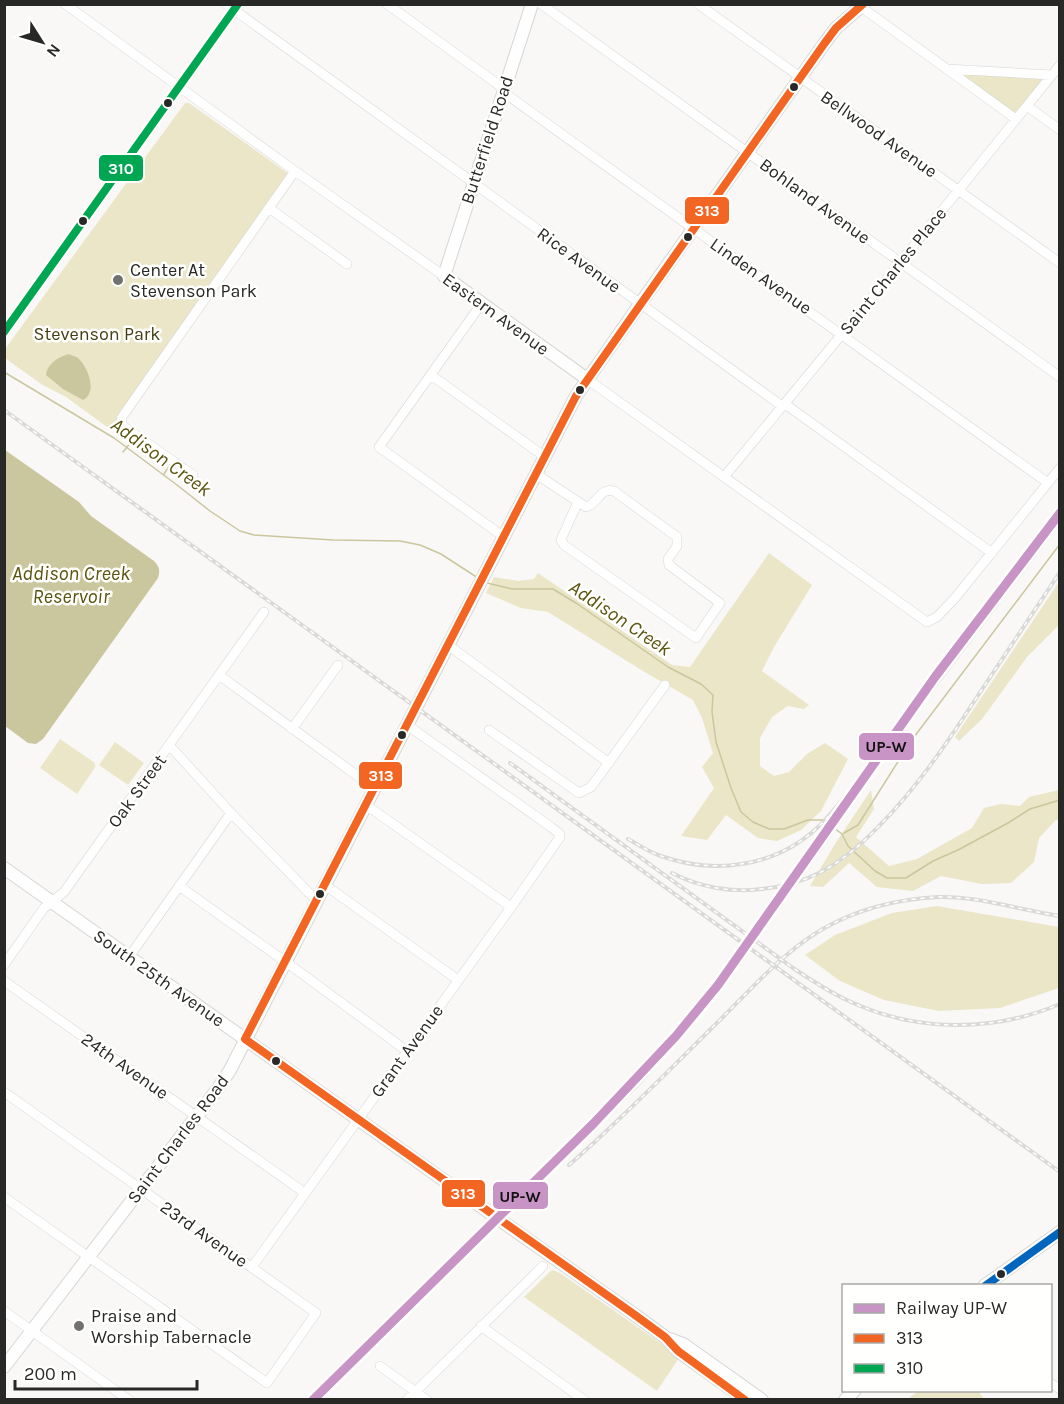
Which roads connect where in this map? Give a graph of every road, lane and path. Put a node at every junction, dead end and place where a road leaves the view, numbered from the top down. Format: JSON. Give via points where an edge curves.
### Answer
{"nodes":[{"id":1,"x":65,"y":4,"type":"edge"},
{"id":2,"x":387,"y":4,"type":"edge"},
{"id":3,"x":532,"y":4,"type":"edge"},
{"id":4,"x":541,"y":4,"type":"edge"},
{"id":5,"x":698,"y":4,"type":"edge"},
{"id":6,"x":861,"y":5,"type":"edge"},
{"id":7,"x":233,"y":6,"type":"edge"},
{"id":8,"x":1059,"y":65,"type":"edge"},
{"id":9,"x":947,"y":69,"type":"junction"},
{"id":10,"x":1051,"y":75,"type":"junction"},
{"id":11,"x":800,"y":78,"type":"junction"},
{"id":12,"x":179,"y":87,"type":"junction"},
{"id":13,"x":503,"y":90,"type":"junction"},
{"id":14,"x":1027,"y":106,"type":"junction"},
{"id":15,"x":1016,"y":119,"type":"junction"},
{"id":16,"x":1059,"y":129,"type":"edge"},
{"id":17,"x":746,"y":152,"type":"junction"},
{"id":18,"x":295,"y":171,"type":"junction"},
{"id":19,"x":474,"y":183,"type":"junction"},
{"id":20,"x":958,"y":190,"type":"junction"},
{"id":21,"x":269,"y":208,"type":"junction"},
{"id":22,"x":693,"y":229,"type":"junction"},
{"id":23,"x":900,"y":262,"type":"junction"},
{"id":24,"x":1059,"y":263,"type":"edge"},
{"id":25,"x":347,"y":264,"type":"dead end"},
{"id":26,"x":444,"y":276,"type":"junction"},
{"id":27,"x":482,"y":303,"type":"junction"},
{"id":28,"x":640,"y":304,"type":"junction"},
{"id":29,"x":4,"y":333,"type":"edge"},
{"id":30,"x":842,"y":334,"type":"junction"},
{"id":31,"x":431,"y":375,"type":"junction"},
{"id":32,"x":1059,"y":377,"type":"edge"},
{"id":33,"x":587,"y":380,"type":"junction"},
{"id":34,"x":782,"y":406,"type":"junction"},
{"id":35,"x":545,"y":457,"type":"junction"},
{"id":36,"x":1059,"y":468,"type":"edge"},
{"id":37,"x":536,"y":474,"type":"junction"},
{"id":38,"x":193,"y":475,"type":"dead end"},
{"id":39,"x":724,"y":477,"type":"junction"},
{"id":40,"x":1048,"y":483,"type":"junction"},
{"id":41,"x":578,"y":502,"type":"junction"},
{"id":42,"x":504,"y":537,"type":"junction"},
{"id":43,"x":992,"y":554,"type":"junction"},
{"id":44,"x":264,"y":612,"type":"dead end"},
{"id":45,"x":448,"y":645,"type":"junction"},
{"id":46,"x":338,"y":665,"type":"dead end"},
{"id":47,"x":219,"y":675,"type":"junction"},
{"id":48,"x":665,"y":685,"type":"dead end"},
{"id":49,"x":407,"y":725,"type":"junction"},
{"id":50,"x":292,"y":729,"type":"junction"},
{"id":51,"x":489,"y":730,"type":"dead end"},
{"id":52,"x":169,"y":745,"type":"junction"},
{"id":53,"x":609,"y":763,"type":"junction"},
{"id":54,"x":374,"y":788,"type":"junction"},
{"id":55,"x":366,"y":805,"type":"junction"},
{"id":56,"x":231,"y":813,"type":"junction"},
{"id":57,"x":4,"y":868,"type":"edge"},
{"id":58,"x":325,"y":885,"type":"junction"},
{"id":59,"x":179,"y":886,"type":"junction"},
{"id":60,"x":317,"y":901,"type":"junction"},
{"id":61,"x":52,"y":902,"type":"junction"},
{"id":62,"x":511,"y":907,"type":"junction"},
{"id":63,"x":129,"y":957,"type":"junction"},
{"id":64,"x":286,"y":962,"type":"junction"},
{"id":65,"x":4,"y":965,"type":"edge"},
{"id":66,"x":458,"y":980,"type":"junction"},
{"id":67,"x":4,"y":981,"type":"edge"},
{"id":68,"x":245,"y":1039,"type":"junction"},
{"id":69,"x":407,"y":1051,"type":"junction"},
{"id":70,"x":4,"y":1092,"type":"edge"},
{"id":71,"x":196,"y":1117,"type":"junction"},
{"id":72,"x":358,"y":1120,"type":"junction"},
{"id":73,"x":141,"y":1189,"type":"junction"},
{"id":74,"x":305,"y":1193,"type":"junction"},
{"id":75,"x":4,"y":1197,"type":"edge"},
{"id":76,"x":1059,"y":1232,"type":"edge"},
{"id":77,"x":90,"y":1257,"type":"junction"},
{"id":78,"x":543,"y":1266,"type":"dead end"},
{"id":79,"x":252,"y":1267,"type":"junction"},
{"id":80,"x":987,"y":1284,"type":"edge"},
{"id":81,"x":4,"y":1311,"type":"edge"},
{"id":82,"x":481,"y":1326,"type":"junction"},
{"id":83,"x":33,"y":1331,"type":"junction"},
{"id":84,"x":665,"y":1336,"type":"junction"},
{"id":85,"x":380,"y":1366,"type":"dead end"},
{"id":86,"x":4,"y":1367,"type":"edge"},
{"id":87,"x":415,"y":1391,"type":"junction"},
{"id":88,"x":129,"y":1400,"type":"edge"},
{"id":89,"x":407,"y":1400,"type":"edge"},
{"id":90,"x":427,"y":1400,"type":"edge"},
{"id":91,"x":584,"y":1400,"type":"edge"},
{"id":92,"x":746,"y":1400,"type":"edge"},
{"id":93,"x":762,"y":1400,"type":"edge"}],
"edges":[{"from":1,"to":12,"type":"street","name":"Eastern Avenue"},
{"from":2,"to":13,"type":"street","name":"Linden Avenue"},
{"from":3,"to":13,"type":"main road","name":"Butterfield Road"},
{"from":4,"to":17,"type":"street","name":"Bohland Avenue"},
{"from":5,"to":11,"type":"street","name":"Bellwood Avenue"},
{"from":6,"to":9,"type":"street"},
{"from":6,"to":11,"type":"main road","name":"Saint Charles Road","via":[[836,28]]},
{"from":7,"to":12,"type":"street"},
{"from":7,"to":19,"type":"street","name":"Rice Avenue"},
{"from":8,"to":10,"type":"street","name":"Saint Charles Place"},
{"from":9,"to":10,"type":"street"},
{"from":9,"to":15,"type":"street"},
{"from":10,"to":14,"type":"street","name":"Saint Charles Place"},
{"from":11,"to":17,"type":"main road","name":"Saint Charles Road"},
{"from":11,"to":20,"type":"street","name":"Bellwood Avenue"},
{"from":12,"to":18,"type":"street","name":"Eastern Avenue"},
{"from":12,"to":29,"type":"street"},
{"from":13,"to":19,"type":"main road","name":"Butterfield Road"},
{"from":13,"to":22,"type":"street","name":"Linden Avenue"},
{"from":14,"to":15,"type":"street","name":"Saint Charles Place"},
{"from":14,"to":16,"type":"street"},
{"from":15,"to":20,"type":"street","name":"Saint Charles Place"},
{"from":17,"to":22,"type":"main road","name":"Saint Charles Road"},
{"from":17,"to":23,"type":"street","name":"Bohland Avenue"},
{"from":18,"to":21,"type":"street"},
{"from":18,"to":26,"type":"street","name":"Eastern Avenue"},
{"from":19,"to":26,"type":"main road","name":"Butterfield Road"},
{"from":19,"to":28,"type":"street","name":"Rice Avenue"},
{"from":20,"to":23,"type":"street","name":"Saint Charles Place"},
{"from":20,"to":24,"type":"street","name":"Bellwood Avenue"},
{"from":21,"to":25,"type":"street"},
{"from":21,"to":38,"type":"street","via":[[122,417],[123,426]]},
{"from":22,"to":28,"type":"main road","name":"Saint Charles Road"},
{"from":22,"to":30,"type":"street","name":"Linden Avenue"},
{"from":23,"to":30,"type":"street","name":"Saint Charles Place"},
{"from":23,"to":32,"type":"street","name":"Bohland Avenue"},
{"from":26,"to":27,"type":"main road","name":"Eastern Avenue"},
{"from":27,"to":31,"type":"street"},
{"from":27,"to":33,"type":"main road","name":"Eastern Avenue"},
{"from":28,"to":33,"type":"main road","name":"Saint Charles Road"},
{"from":28,"to":34,"type":"street","name":"Rice Avenue"},
{"from":30,"to":34,"type":"street","name":"Saint Charles Place"},
{"from":30,"to":40,"type":"street","name":"Linden Avenue"},
{"from":31,"to":35,"type":"street"},
{"from":31,"to":42,"type":"street","via":[[379,447]]},
{"from":33,"to":35,"type":"main road","name":"Saint Charles Road"},
{"from":33,"to":39,"type":"street","name":"Eastern Avenue"},
{"from":34,"to":39,"type":"street","name":"Saint Charles Place"},
{"from":34,"to":43,"type":"street","name":"Rice Avenue","via":[[788,406]]},
{"from":35,"to":37,"type":"main road","name":"Saint Charles Road"},
{"from":36,"to":40,"type":"street"},
{"from":37,"to":41,"type":"street"},
{"from":37,"to":42,"type":"main road","name":"Saint Charles Road"},
{"from":39,"to":43,"type":"street","name":"Eastern Avenue","via":[[927,622],[937,617]]},
{"from":40,"to":43,"type":"street"},
{"from":41,"to":41,"type":"street","via":[[561,540],[564,545],[696,638],[720,603],[669,565],[677,537],[614,491],[602,492],[590,506]]},
{"from":42,"to":45,"type":"main road","name":"Saint Charles Road"},
{"from":44,"to":47,"type":"street","name":"Oak Street"},
{"from":45,"to":49,"type":"main road","name":"Saint Charles Road"},
{"from":45,"to":53,"type":"street"},
{"from":46,"to":50,"type":"street"},
{"from":47,"to":50,"type":"street"},
{"from":47,"to":52,"type":"street","name":"Oak Street"},
{"from":48,"to":53,"type":"street"},
{"from":49,"to":54,"type":"main road","name":"Saint Charles Road"},
{"from":49,"to":62,"type":"street","name":"Grant Avenue","via":[[560,834]]},
{"from":50,"to":54,"type":"street"},
{"from":51,"to":53,"type":"street","via":[[579,793],[591,787]]},
{"from":52,"to":56,"type":"street"},
{"from":52,"to":61,"type":"street","name":"Oak Street","via":[[64,892]]},
{"from":54,"to":55,"type":"main road","name":"Saint Charles Road"},
{"from":55,"to":58,"type":"main road","name":"Saint Charles Road"},
{"from":55,"to":62,"type":"street"},
{"from":56,"to":59,"type":"street"},
{"from":56,"to":60,"type":"street"},
{"from":57,"to":61,"type":"main road","name":"South 25th Avenue"},
{"from":58,"to":60,"type":"main road","name":"Saint Charles Road"},
{"from":58,"to":66,"type":"street"},
{"from":59,"to":63,"type":"street"},
{"from":59,"to":64,"type":"street"},
{"from":60,"to":64,"type":"main road","name":"Saint Charles Road"},
{"from":61,"to":63,"type":"main road","name":"South 25th Avenue"},
{"from":61,"to":65,"type":"street","name":"Oak Street"},
{"from":62,"to":66,"type":"street","name":"Grant Avenue"},
{"from":63,"to":68,"type":"main road","name":"South 25th Avenue"},
{"from":64,"to":68,"type":"main road","name":"Saint Charles Road"},
{"from":64,"to":69,"type":"street"},
{"from":66,"to":69,"type":"street","name":"Grant Avenue"},
{"from":67,"to":71,"type":"street","name":"24th Avenue"},
{"from":68,"to":71,"type":"main road","name":"Saint Charles Road","via":[[222,1082]]},
{"from":68,"to":72,"type":"main road","name":"South 25th Avenue"},
{"from":69,"to":72,"type":"street","name":"Grant Avenue"},
{"from":70,"to":73,"type":"street","name":"23rd Avenue"},
{"from":71,"to":73,"type":"main road","name":"Saint Charles Road"},
{"from":71,"to":74,"type":"street","name":"24th Avenue"},
{"from":72,"to":74,"type":"street","name":"Grant Avenue"},
{"from":72,"to":84,"type":"main road","name":"South 25th Avenue","bridge":true},
{"from":73,"to":77,"type":"main road","name":"Saint Charles Road"},
{"from":73,"to":79,"type":"street","name":"23rd Avenue"},
{"from":74,"to":79,"type":"street","name":"Grant Avenue"},
{"from":75,"to":77,"type":"street"},
{"from":76,"to":80,"type":"main road"},
{"from":77,"to":79,"type":"street","name":"23rd Avenue","via":[[267,1383],[316,1313]]},
{"from":77,"to":83,"type":"main road","name":"Saint Charles Road"},
{"from":78,"to":82,"type":"street"},
{"from":81,"to":83,"type":"street"},
{"from":82,"to":87,"type":"street"},
{"from":82,"to":91,"type":"street"},
{"from":83,"to":86,"type":"main road","name":"Saint Charles Road"},
{"from":83,"to":88,"type":"street"},
{"from":84,"to":92,"type":"main road","via":[[678,1351]]},
{"from":84,"to":93,"type":"main road","via":[[683,1344]]},
{"from":85,"to":87,"type":"street"},
{"from":87,"to":89,"type":"street"},
{"from":87,"to":90,"type":"street"}]}
